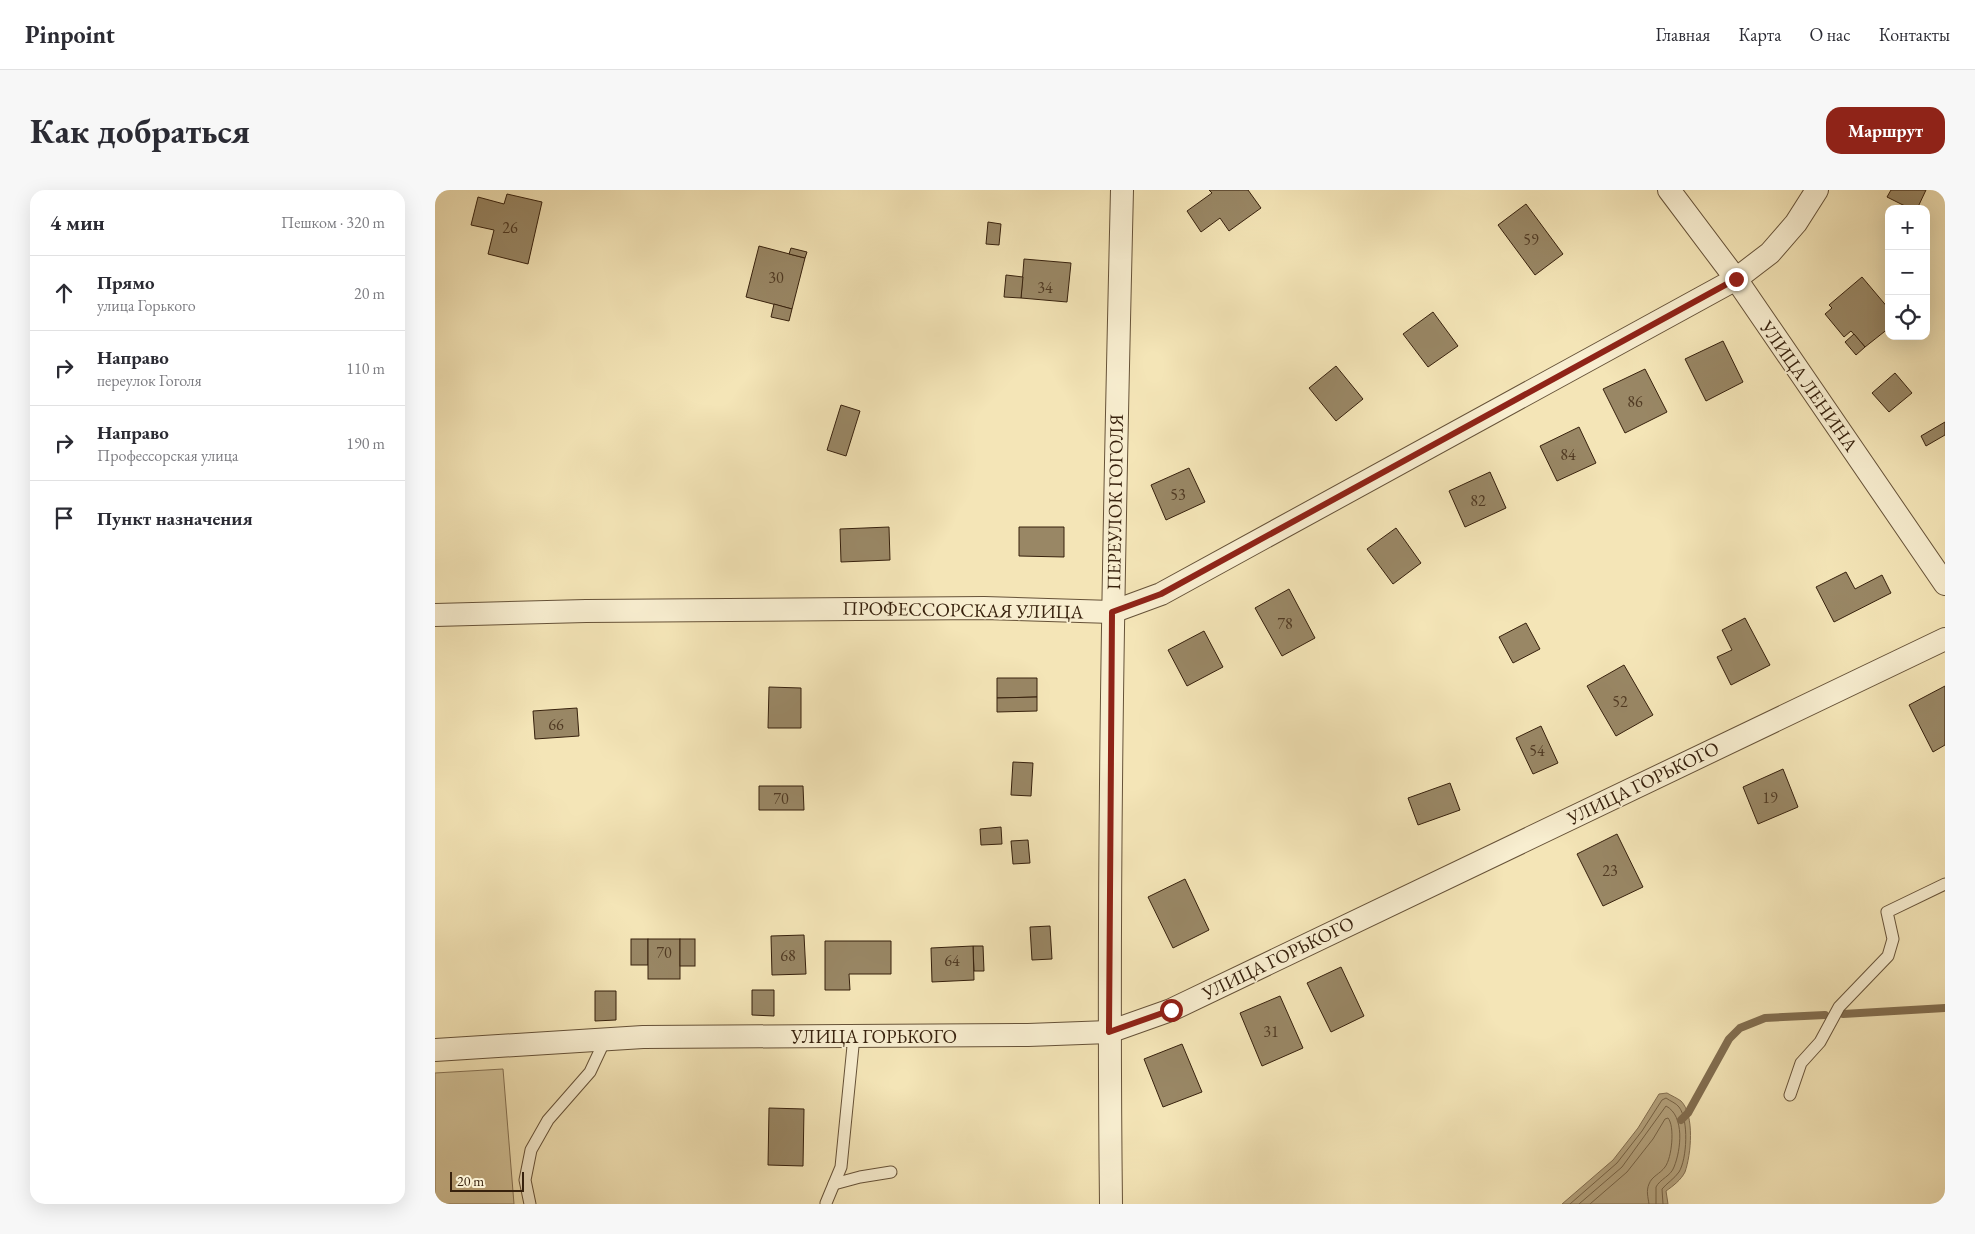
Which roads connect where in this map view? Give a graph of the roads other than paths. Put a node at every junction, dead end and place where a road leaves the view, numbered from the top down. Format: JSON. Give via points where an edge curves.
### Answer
{"nodes":[{"id":1,"x":1122,"y":190,"type":"edge"},
{"id":2,"x":1669,"y":190,"type":"edge"},
{"id":3,"x":1817,"y":190,"type":"edge"},
{"id":4,"x":1736,"y":279,"type":"junction"},
{"id":5,"x":1945,"y":584,"type":"edge"},
{"id":6,"x":1112,"y":612,"type":"junction"},
{"id":7,"x":435,"y":615,"type":"edge"},
{"id":8,"x":1945,"y":639,"type":"edge"},
{"id":9,"x":1945,"y":884,"type":"edge"},
{"id":10,"x":1109,"y":1032,"type":"junction"},
{"id":11,"x":854,"y":1036,"type":"junction"},
{"id":12,"x":605,"y":1040,"type":"junction"},
{"id":13,"x":435,"y":1050,"type":"edge"},
{"id":14,"x":1790,"y":1095,"type":"dead end"},
{"id":15,"x":891,"y":1172,"type":"dead end"},
{"id":16,"x":834,"y":1184,"type":"junction"},
{"id":17,"x":826,"y":1203,"type":"dead end"},
{"id":18,"x":530,"y":1204,"type":"edge"},
{"id":19,"x":1111,"y":1204,"type":"edge"}],
"edges":[{"from":1,"to":6,"type":"street","name":"ПЕРЕУЛОК ГОГОЛЯ"},
{"from":2,"to":4,"type":"street","name":"УЛИЦА ЛЕНИНА"},
{"from":3,"to":4,"type":"street","name":"ПРОФЕССОРСКАЯ УЛИЦА","via":[[1796,223],[1770,253]]},
{"from":4,"to":5,"type":"street","name":"УЛИЦА ЛЕНИНА"},
{"from":4,"to":6,"type":"street","name":"ПРОФЕССОРСКАЯ УЛИЦА","via":[[1161,594]]},
{"from":6,"to":7,"type":"street","name":"ПРОФЕССОРСКАЯ УЛИЦА","via":[[984,608]]},
{"from":6,"to":10,"type":"street","name":"ПЕРЕУЛОК ГОГОЛЯ"},
{"from":8,"to":10,"type":"street","name":"УЛИЦА ГОРЬКОГО","via":[[1171,1010]]},
{"from":9,"to":14,"type":"lane","via":[[1887,912],[1893,939],[1888,956],[1839,1007],[1820,1042],[1801,1063]]},
{"from":10,"to":11,"type":"street","name":"УЛИЦА ГОРЬКОГО"},
{"from":10,"to":19,"type":"street","name":"ПЕРЕУЛОК ГОГОЛЯ"},
{"from":11,"to":12,"type":"street","name":"УЛИЦА ГОРЬКОГО"},
{"from":11,"to":16,"type":"lane","via":[[841,1166]]},
{"from":12,"to":13,"type":"street","name":"УЛИЦА ГОРЬКОГО"},
{"from":12,"to":18,"type":"lane","via":[[590,1072],[548,1120],[531,1150],[525,1180]]},
{"from":15,"to":16,"type":"lane"},
{"from":16,"to":17,"type":"lane"}]}
